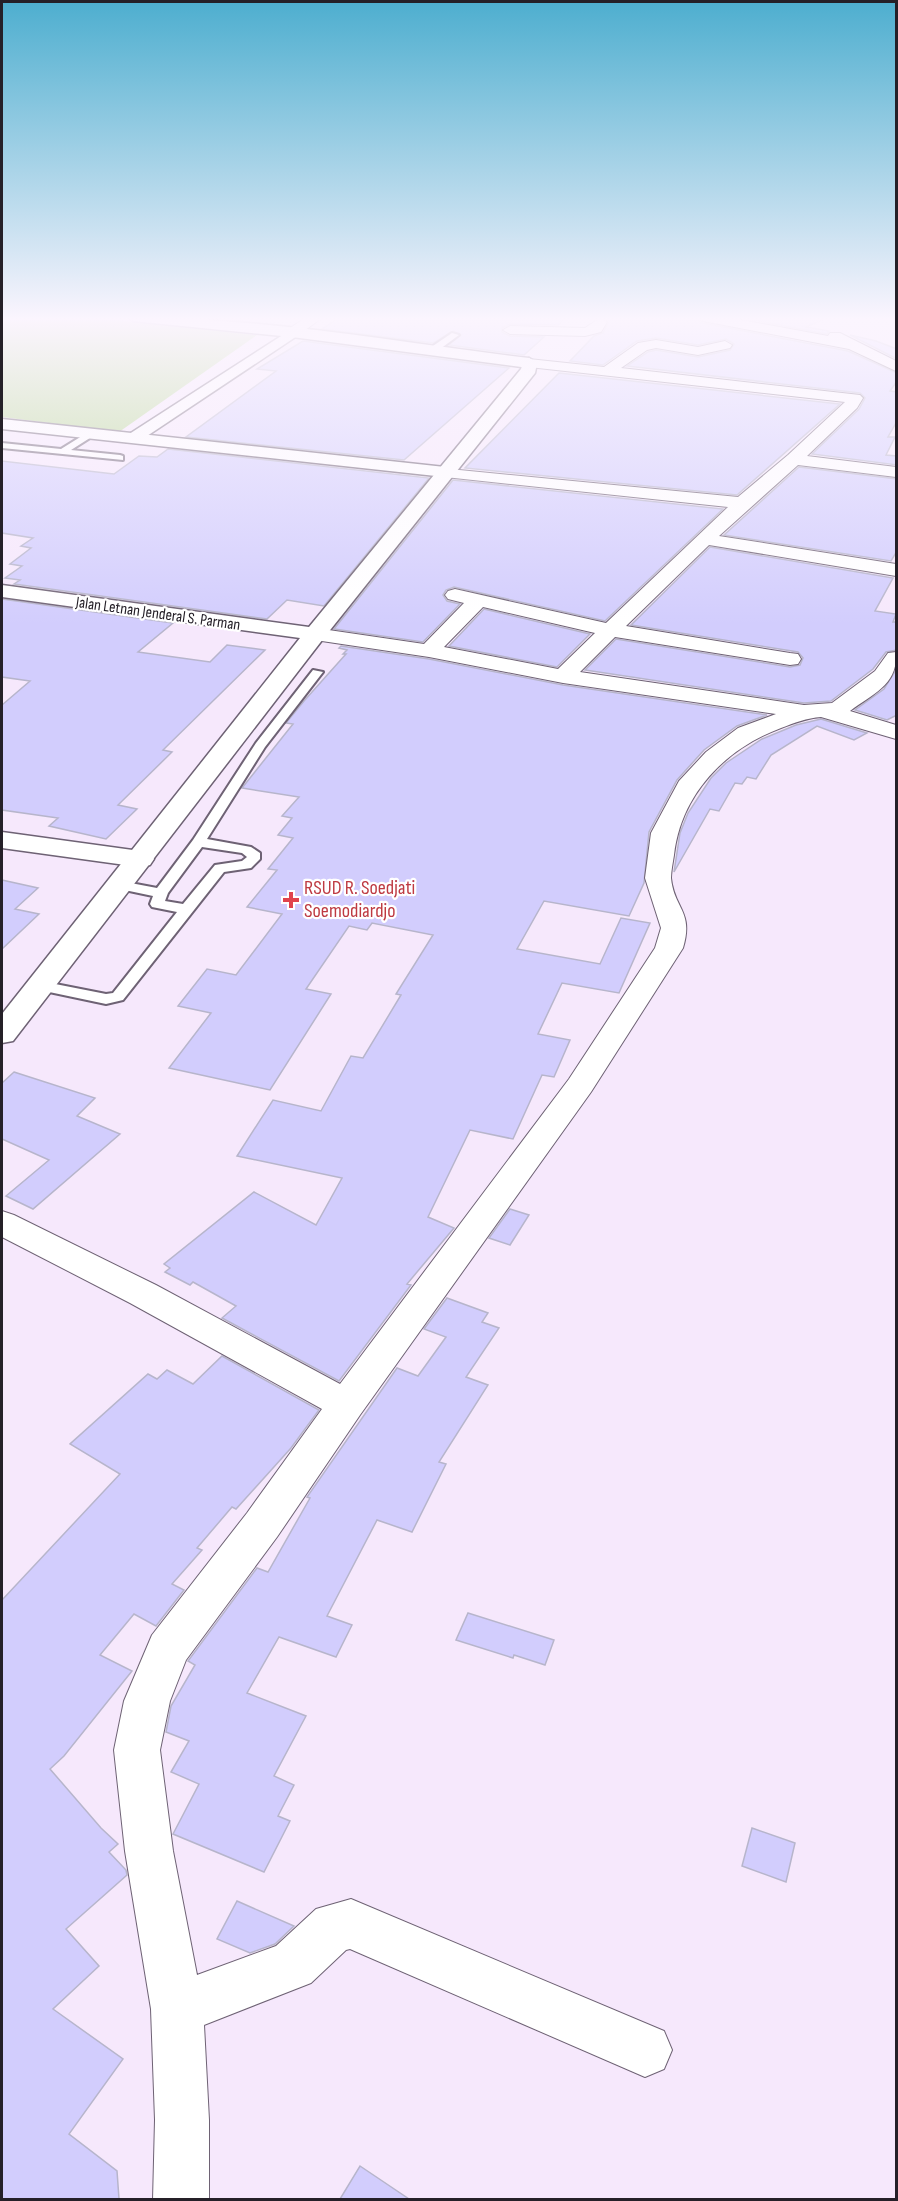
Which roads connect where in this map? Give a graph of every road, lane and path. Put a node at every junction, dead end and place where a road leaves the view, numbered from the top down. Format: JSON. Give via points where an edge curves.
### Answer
{"nodes":[{"id":1,"x":160,"y":420,"type":"edge"},
{"id":2,"x":488,"y":420,"type":"edge"},
{"id":3,"x":835,"y":420,"type":"edge"},
{"id":4,"x":2,"y":424,"type":"edge"},
{"id":5,"x":90,"y":434,"type":"junction"},
{"id":6,"x":132,"y":438,"type":"junction"},
{"id":7,"x":2,"y":446,"type":"edge"},
{"id":8,"x":63,"y":452,"type":"junction"},
{"id":9,"x":120,"y":458,"type":"dead end"},
{"id":10,"x":794,"y":459,"type":"junction"},
{"id":11,"x":445,"y":472,"type":"junction"},
{"id":12,"x":897,"y":472,"type":"edge"},
{"id":13,"x":742,"y":503,"type":"junction"},
{"id":14,"x":704,"y":539,"type":"junction"},
{"id":15,"x":897,"y":570,"type":"edge"},
{"id":16,"x":2,"y":591,"type":"edge"},
{"id":17,"x":455,"y":596,"type":"dead end"},
{"id":18,"x":478,"y":601,"type":"junction"},
{"id":19,"x":609,"y":630,"type":"junction"},
{"id":20,"x":315,"y":634,"type":"junction"},
{"id":21,"x":429,"y":651,"type":"junction"},
{"id":22,"x":897,"y":658,"type":"edge"},
{"id":23,"x":790,"y":660,"type":"dead end"},
{"id":24,"x":317,"y":672,"type":"dead end"},
{"id":25,"x":563,"y":676,"type":"junction"},
{"id":26,"x":816,"y":711,"type":"junction"},
{"id":27,"x":897,"y":732,"type":"edge"},
{"id":28,"x":2,"y":840,"type":"edge"},
{"id":29,"x":199,"y":842,"type":"junction"},
{"id":30,"x":140,"y":859,"type":"junction"},
{"id":31,"x":120,"y":885,"type":"junction"},
{"id":32,"x":160,"y":892,"type":"junction"},
{"id":33,"x":186,"y":909,"type":"junction"},
{"id":34,"x":40,"y":986,"type":"junction"},
{"id":35,"x":2,"y":1034,"type":"edge"},
{"id":36,"x":2,"y":1223,"type":"edge"},
{"id":37,"x":346,"y":1404,"type":"junction"},
{"id":38,"x":177,"y":2009,"type":"junction"},
{"id":39,"x":645,"y":2050,"type":"dead end"},
{"id":40,"x":181,"y":2199,"type":"edge"}],
"edges":[{"from":1,"to":6,"type":"main road"},
{"from":2,"to":11,"type":"main road"},
{"from":3,"to":10,"type":"street"},
{"from":4,"to":5,"type":"main road"},
{"from":5,"to":6,"type":"main road"},
{"from":5,"to":8,"type":"lane"},
{"from":6,"to":11,"type":"main road"},
{"from":7,"to":8,"type":"lane"},
{"from":8,"to":9,"type":"lane"},
{"from":10,"to":12,"type":"street"},
{"from":10,"to":13,"type":"street"},
{"from":11,"to":13,"type":"street"},
{"from":11,"to":20,"type":"main road"},
{"from":13,"to":14,"type":"street"},
{"from":14,"to":15,"type":"street"},
{"from":14,"to":19,"type":"street"},
{"from":16,"to":20,"type":"main road","name":"Jalan Letnan Jenderal S. Parman"},
{"from":17,"to":18,"type":"street"},
{"from":18,"to":19,"type":"street"},
{"from":18,"to":21,"type":"street"},
{"from":19,"to":23,"type":"street"},
{"from":19,"to":25,"type":"street"},
{"from":20,"to":21,"type":"street"},
{"from":20,"to":30,"type":"main road"},
{"from":21,"to":25,"type":"street"},
{"from":22,"to":26,"type":"street","via":[[883,676],[858,696],[838,709]]},
{"from":24,"to":29,"type":"lane","via":[[260,746]]},
{"from":25,"to":26,"type":"street","via":[[786,710]]},
{"from":26,"to":27,"type":"street"},
{"from":26,"to":37,"type":"street","via":[[747,733],[714,757],[691,782],[664,833],[659,866],[658,878],[675,928],[669,948],[580,1085]]},
{"from":28,"to":30,"type":"main road"},
{"from":29,"to":32,"type":"lane"},
{"from":29,"to":33,"type":"lane","via":[[246,850],[255,856],[246,865],[220,868]]},
{"from":30,"to":31,"type":"main road"},
{"from":31,"to":32,"type":"lane"},
{"from":31,"to":34,"type":"main road"},
{"from":32,"to":33,"type":"lane","via":[[157,903]]},
{"from":33,"to":34,"type":"lane","via":[[118,997],[106,999]]},
{"from":34,"to":35,"type":"main road"},
{"from":36,"to":37,"type":"street"},
{"from":37,"to":38,"type":"street","via":[[168,1649],[147,1701],[137,1750],[149,1851]]},
{"from":38,"to":39,"type":"street","via":[[293,1965],[334,1927],[351,1924]]},
{"from":38,"to":40,"type":"street"}]}
